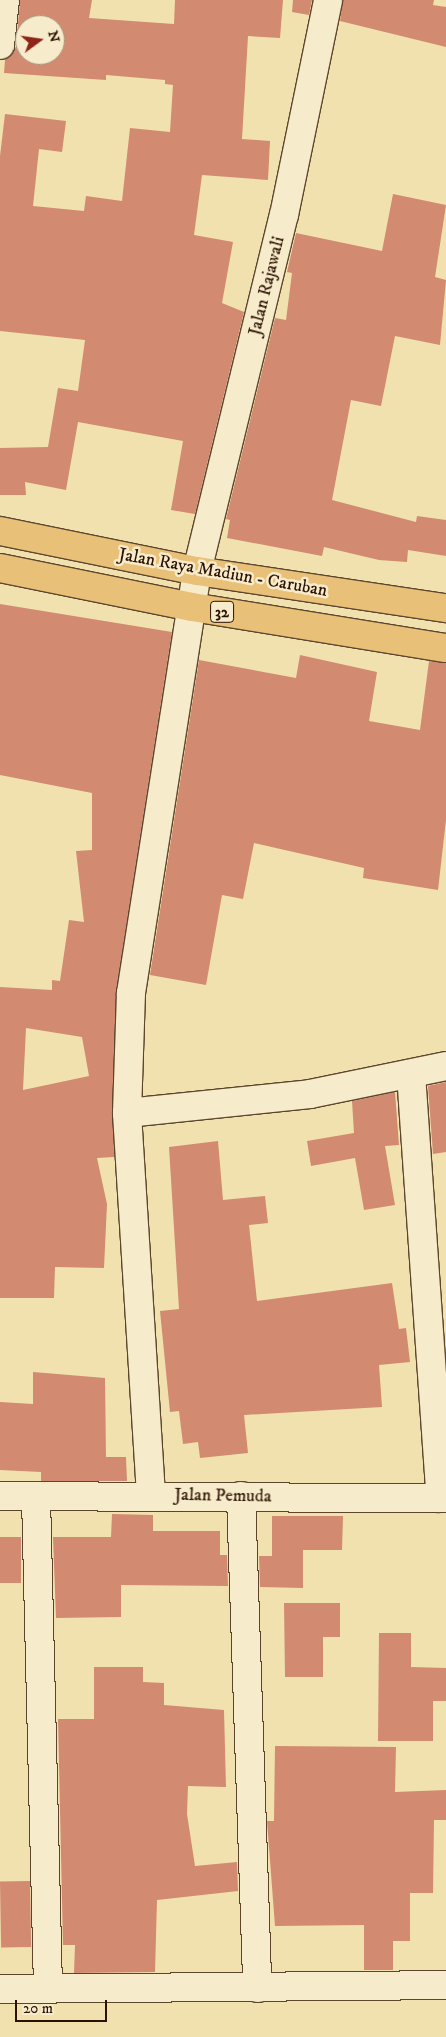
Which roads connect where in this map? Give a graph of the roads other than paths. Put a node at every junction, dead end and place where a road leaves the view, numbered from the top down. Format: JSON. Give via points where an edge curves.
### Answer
{"nodes":[{"id":1,"x":5,"y":0,"type":"edge"},
{"id":2,"x":328,"y":0,"type":"edge"},
{"id":3,"x":0,"y":45,"type":"edge"},
{"id":4,"x":0,"y":531,"type":"edge"},
{"id":5,"x":0,"y":568,"type":"edge"},
{"id":6,"x":197,"y":571,"type":"junction"},
{"id":7,"x":192,"y":607,"type":"junction"},
{"id":8,"x":446,"y":608,"type":"edge"},
{"id":9,"x":446,"y":648,"type":"edge"},
{"id":10,"x":446,"y":1066,"type":"edge"},
{"id":11,"x":411,"y":1074,"type":"junction"},
{"id":12,"x":127,"y":1113,"type":"junction"},
{"id":13,"x":151,"y":1495,"type":"junction"},
{"id":14,"x":0,"y":1496,"type":"edge"},
{"id":15,"x":241,"y":1496,"type":"junction"},
{"id":16,"x":36,"y":1497,"type":"junction"},
{"id":17,"x":443,"y":1498,"type":"edge"},
{"id":18,"x":446,"y":1985,"type":"edge"},
{"id":19,"x":257,"y":1988,"type":"junction"},
{"id":20,"x":0,"y":1989,"type":"edge"},
{"id":21,"x":48,"y":1989,"type":"junction"}],
"edges":[{"from":1,"to":3,"type":"street"},
{"from":2,"to":6,"type":"street","name":"Jalan Rajawali","via":[[284,215]]},
{"from":4,"to":6,"type":"highway","name":"Jalan Raya Madiun - Caruban","number":"32"},
{"from":5,"to":7,"type":"highway","name":"Jalan Raya Madiun - Caruban","number":"32"},
{"from":6,"to":7,"type":"street","name":"Jalan Rajawali"},
{"from":6,"to":8,"type":"highway","name":"Jalan Raya Madiun - Caruban","number":"32"},
{"from":7,"to":9,"type":"highway","name":"Jalan Raya Madiun - Caruban","number":"32"},
{"from":7,"to":12,"type":"street","name":"Jalan Rajawali","via":[[131,993]]},
{"from":10,"to":11,"type":"street"},
{"from":11,"to":12,"type":"street","via":[[246,1104]]},
{"from":11,"to":17,"type":"street"},
{"from":12,"to":13,"type":"street","name":"Jalan Rajawali"},
{"from":13,"to":15,"type":"street","name":"Jalan Pemuda"},
{"from":13,"to":16,"type":"street","name":"Jalan Pemuda"},
{"from":14,"to":16,"type":"street","name":"Jalan Pemuda"},
{"from":15,"to":17,"type":"street","name":"Jalan Pemuda"},
{"from":15,"to":19,"type":"street"},
{"from":16,"to":21,"type":"street"},
{"from":18,"to":19,"type":"street"},
{"from":19,"to":21,"type":"street"},
{"from":20,"to":21,"type":"street"}]}
